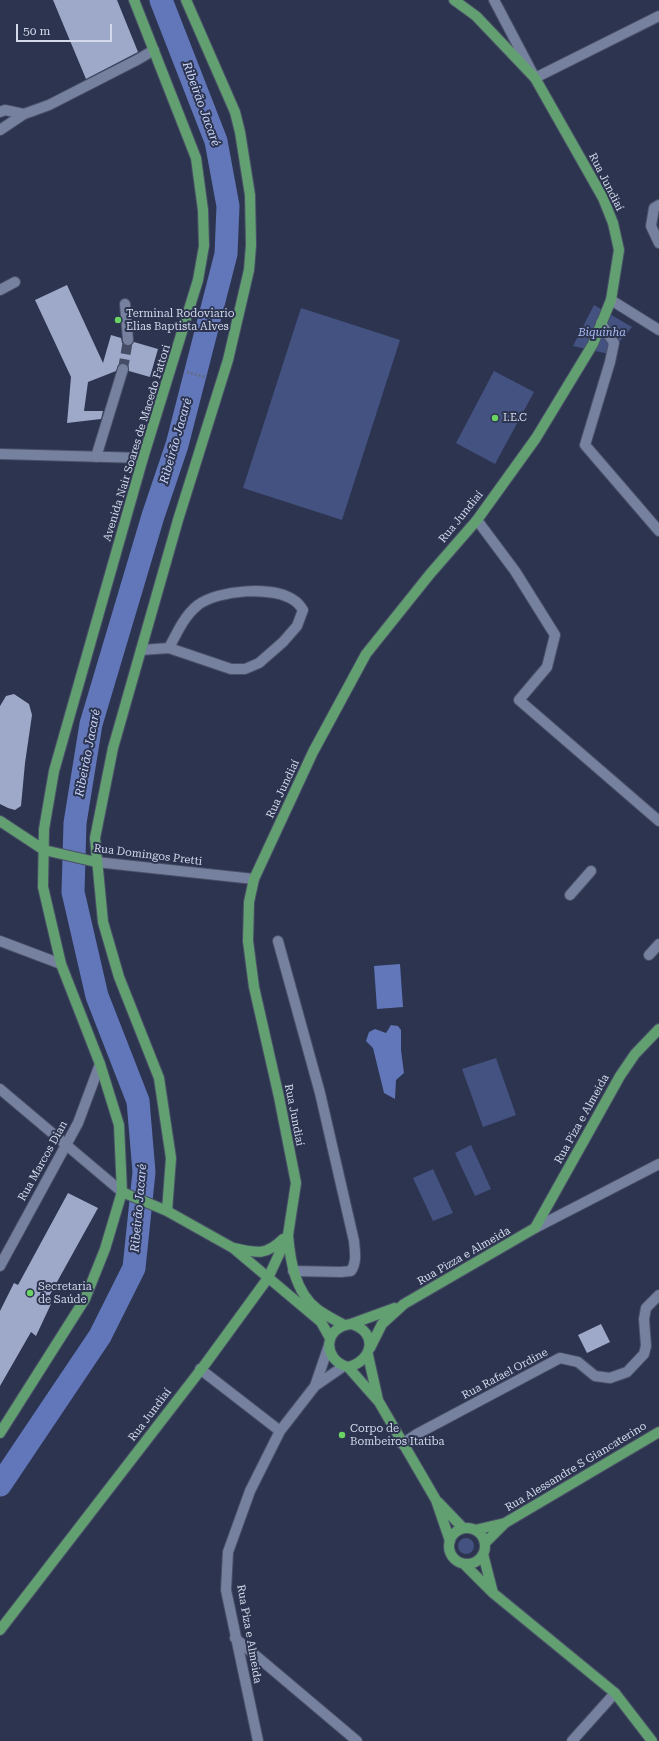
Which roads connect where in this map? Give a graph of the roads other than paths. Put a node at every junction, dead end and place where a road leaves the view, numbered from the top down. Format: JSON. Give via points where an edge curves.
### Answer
{"nodes":[{"id":1,"x":134,"y":0,"type":"edge"},
{"id":2,"x":186,"y":0,"type":"edge"},
{"id":3,"x":454,"y":0,"type":"edge"},
{"id":4,"x":494,"y":0,"type":"edge"},
{"id":5,"x":659,"y":16,"type":"edge"},
{"id":6,"x":154,"y":50,"type":"junction"},
{"id":7,"x":535,"y":78,"type":"junction"},
{"id":8,"x":2,"y":111,"type":"edge"},
{"id":9,"x":24,"y":114,"type":"junction"},
{"id":10,"x":9,"y":124,"type":"junction"},
{"id":11,"x":0,"y":130,"type":"edge"},
{"id":12,"x":656,"y":207,"type":"edge"},
{"id":13,"x":659,"y":243,"type":"edge"},
{"id":14,"x":15,"y":282,"type":"dead end"},
{"id":15,"x":0,"y":290,"type":"edge"},
{"id":16,"x":611,"y":300,"type":"junction"},
{"id":17,"x":125,"y":304,"type":"dead end"},
{"id":18,"x":602,"y":323,"type":"junction"},
{"id":19,"x":659,"y":330,"type":"edge"},
{"id":20,"x":128,"y":340,"type":"tunnel mouth"},
{"id":21,"x":123,"y":369,"type":"tunnel mouth"},
{"id":22,"x":0,"y":454,"type":"edge"},
{"id":23,"x":96,"y":457,"type":"junction"},
{"id":24,"x":143,"y":458,"type":"junction"},
{"id":25,"x":476,"y":520,"type":"junction"},
{"id":26,"x":659,"y":531,"type":"edge"},
{"id":27,"x":169,"y":648,"type":"junction"},
{"id":28,"x":141,"y":650,"type":"junction"},
{"id":29,"x":0,"y":821,"type":"edge"},
{"id":30,"x":659,"y":821,"type":"edge"},
{"id":31,"x":48,"y":850,"type":"junction"},
{"id":32,"x":92,"y":861,"type":"junction"},
{"id":33,"x":591,"y":871,"type":"dead end"},
{"id":34,"x":254,"y":879,"type":"junction"},
{"id":35,"x":570,"y":895,"type":"dead end"},
{"id":36,"x":0,"y":941,"type":"edge"},
{"id":37,"x":278,"y":941,"type":"dead end"},
{"id":38,"x":659,"y":944,"type":"edge"},
{"id":39,"x":649,"y":955,"type":"dead end"},
{"id":40,"x":61,"y":964,"type":"junction"},
{"id":41,"x":659,"y":1028,"type":"edge"},
{"id":42,"x":100,"y":1064,"type":"junction"},
{"id":43,"x":0,"y":1089,"type":"edge"},
{"id":44,"x":66,"y":1143,"type":"junction"},
{"id":45,"x":659,"y":1164,"type":"edge"},
{"id":46,"x":122,"y":1192,"type":"junction"},
{"id":47,"x":163,"y":1210,"type":"junction"},
{"id":48,"x":535,"y":1228,"type":"junction"},
{"id":49,"x":288,"y":1235,"type":"junction"},
{"id":50,"x":233,"y":1248,"type":"junction"},
{"id":51,"x":4,"y":1249,"type":"edge"},
{"id":52,"x":0,"y":1266,"type":"edge"},
{"id":53,"x":293,"y":1271,"type":"junction"},
{"id":54,"x":268,"y":1278,"type":"junction"},
{"id":55,"x":659,"y":1295,"type":"edge"},
{"id":56,"x":404,"y":1304,"type":"junction"},
{"id":57,"x":348,"y":1325,"type":"junction"},
{"id":58,"x":330,"y":1341,"type":"junction"},
{"id":59,"x":369,"y":1352,"type":"junction"},
{"id":60,"x":346,"y":1367,"type":"junction"},
{"id":61,"x":200,"y":1369,"type":"junction"},
{"id":62,"x":315,"y":1386,"type":"junction"},
{"id":63,"x":378,"y":1402,"type":"junction"},
{"id":64,"x":280,"y":1431,"type":"junction"},
{"id":65,"x":659,"y":1432,"type":"edge"},
{"id":66,"x":0,"y":1433,"type":"edge"},
{"id":67,"x":402,"y":1444,"type":"junction"},
{"id":68,"x":436,"y":1500,"type":"junction"},
{"id":69,"x":505,"y":1523,"type":"junction"},
{"id":70,"x":463,"y":1528,"type":"junction"},
{"id":71,"x":475,"y":1530,"type":"junction"},
{"id":72,"x":450,"y":1540,"type":"junction"},
{"id":73,"x":485,"y":1543,"type":"junction"},
{"id":74,"x":483,"y":1554,"type":"junction"},
{"id":75,"x":464,"y":1564,"type":"junction"},
{"id":76,"x":492,"y":1593,"type":"junction"},
{"id":77,"x":0,"y":1630,"type":"edge"},
{"id":78,"x":235,"y":1638,"type":"junction"},
{"id":79,"x":615,"y":1693,"type":"junction"},
{"id":80,"x":258,"y":1741,"type":"edge"},
{"id":81,"x":356,"y":1741,"type":"edge"},
{"id":82,"x":572,"y":1741,"type":"edge"},
{"id":83,"x":652,"y":1741,"type":"edge"}],
"edges":[{"from":1,"to":6,"type":"main road","name":"Avenida Nair Soares de Macedo Fattori"},
{"from":2,"to":28,"type":"main road","via":[[235,112],[250,194],[251,245],[249,270],[228,360]]},
{"from":3,"to":7,"type":"main road","name":"Rua Jundiaí","via":[[476,16]]},
{"from":4,"to":7,"type":"street"},
{"from":5,"to":7,"type":"street"},
{"from":6,"to":9,"type":"street","via":[[49,105]]},
{"from":6,"to":24,"type":"main road","name":"Avenida Nair Soares de Macedo Fattori","via":[[196,158],[203,210],[204,246],[198,280]]},
{"from":7,"to":16,"type":"main road","name":"Rua Jundiaí","via":[[603,198],[613,223],[619,250]]},
{"from":8,"to":9,"type":"street"},
{"from":8,"to":10,"type":"street"},
{"from":9,"to":10,"type":"street"},
{"from":10,"to":11,"type":"street"},
{"from":12,"to":13,"type":"street","via":[[651,226]]},
{"from":14,"to":15,"type":"street"},
{"from":16,"to":18,"type":"main road","name":"Rua Jundiaí"},
{"from":16,"to":19,"type":"street"},
{"from":17,"to":20,"type":"street"},
{"from":18,"to":25,"type":"main road","name":"Rua Jundiaí","via":[[593,344],[536,438]]},
{"from":18,"to":26,"type":"street","via":[[614,343],[585,445]]},
{"from":21,"to":23,"type":"street"},
{"from":22,"to":23,"type":"street"},
{"from":23,"to":24,"type":"street"},
{"from":24,"to":31,"type":"main road","name":"Avenida Nair Soares de Macedo Fattori","via":[[54,771],[44,829]]},
{"from":25,"to":30,"type":"street","via":[[515,571],[555,635],[547,667],[519,700]]},
{"from":25,"to":34,"type":"main road","name":"Rua Jundiaí","via":[[366,654],[313,752]]},
{"from":27,"to":27,"type":"street","via":[[230,669],[245,669],[259,663],[283,642],[297,626],[303,610],[294,600],[259,590],[219,596],[199,604],[190,613]]},
{"from":27,"to":28,"type":"street"},
{"from":28,"to":32,"type":"main road","via":[[113,748]]},
{"from":29,"to":31,"type":"main road","name":"Rua Domingos Pretti"},
{"from":31,"to":32,"type":"main road","name":"Rua Domingos Pretti"},
{"from":31,"to":40,"type":"main road","name":"Avenida Nair Soares de Macedo Fattori","via":[[44,887]]},
{"from":32,"to":34,"type":"street","name":"Rua Domingos Pretti"},
{"from":32,"to":47,"type":"main road","via":[[103,922],[119,977],[158,1078],[171,1158]]},
{"from":33,"to":35,"type":"street"},
{"from":34,"to":49,"type":"main road","name":"Rua Jundiaí","via":[[249,902],[248,941],[254,987],[296,1183]]},
{"from":36,"to":40,"type":"street"},
{"from":37,"to":53,"type":"street","via":[[320,1093],[354,1241],[355,1256],[355,1265],[350,1271]]},
{"from":38,"to":39,"type":"street"},
{"from":40,"to":42,"type":"main road","name":"Avenida Nair Soares de Macedo Fattori"},
{"from":41,"to":48,"type":"main road","name":"Rua Piza e Almeida","via":[[620,1076]]},
{"from":42,"to":44,"type":"street","name":"Rua Marcos Dian","via":[[78,1123]]},
{"from":42,"to":46,"type":"main road","name":"Avenida Nair Soares de Macedo Fattori","via":[[119,1125]]},
{"from":43,"to":44,"type":"street"},
{"from":44,"to":46,"type":"street"},
{"from":44,"to":51,"type":"street","name":"Rua Marcos Dian"},
{"from":45,"to":48,"type":"street"},
{"from":46,"to":47,"type":"main road"},
{"from":46,"to":66,"type":"main road","name":"Avenida Nair Soares de Macedo Fattori","via":[[105,1249],[85,1299]]},
{"from":47,"to":50,"type":"main road"},
{"from":48,"to":56,"type":"main road","name":"Rua Pizza e Almeida"},
{"from":49,"to":50,"type":"main road","via":[[275,1247],[266,1251],[257,1253]]},
{"from":49,"to":53,"type":"main road"},
{"from":49,"to":54,"type":"main road","name":"Rua Jundiaí"},
{"from":50,"to":54,"type":"main road"},
{"from":51,"to":52,"type":"street","name":"Rua Marcos Dian"},
{"from":53,"to":57,"type":"main road","via":[[305,1296],[316,1309]]},
{"from":54,"to":58,"type":"main road","via":[[321,1322]]},
{"from":54,"to":61,"type":"main road","name":"Rua Jundiaí"},
{"from":55,"to":67,"type":"street","name":"Rua Rafael Ordine","via":[[646,1308],[644,1354],[626,1372],[610,1378],[595,1376],[578,1362],[560,1358]]},
{"from":56,"to":57,"type":"main road","name":"Rua Pizza e Almeida"},
{"from":56,"to":59,"type":"main road","name":"Rua Pizza e Almeida","via":[[382,1324]]},
{"from":57,"to":58,"type":"main road","via":[[333,1332]]},
{"from":57,"to":59,"type":"main road","via":[[358,1326],[368,1335]]},
{"from":58,"to":60,"type":"main road","via":[[333,1358]]},
{"from":58,"to":62,"type":"street"},
{"from":59,"to":60,"type":"main road","via":[[358,1364]]},
{"from":59,"to":63,"type":"main road"},
{"from":60,"to":62,"type":"street"},
{"from":60,"to":63,"type":"main road"},
{"from":61,"to":64,"type":"street"},
{"from":61,"to":77,"type":"main road","name":"Rua Jundiaí"},
{"from":62,"to":64,"type":"street","name":"Rua Piza e Almeida"},
{"from":63,"to":67,"type":"main road"},
{"from":64,"to":78,"type":"street","name":"Rua Piza e Almeida","via":[[250,1491],[228,1552],[226,1590]]},
{"from":65,"to":69,"type":"main road","name":"Rua Alessandre S Giancaterino"},
{"from":67,"to":68,"type":"main road"},
{"from":68,"to":70,"type":"main road"},
{"from":68,"to":72,"type":"main road"},
{"from":69,"to":71,"type":"main road","name":"Rua Alessandre S Giancaterino"},
{"from":69,"to":73,"type":"main road","name":"Rua Alessandre S Giancaterino"},
{"from":70,"to":71,"type":"main road"},
{"from":70,"to":72,"type":"main road"},
{"from":71,"to":73,"type":"main road","via":[[480,1533]]},
{"from":72,"to":75,"type":"main road","via":[[449,1547],[454,1558]]},
{"from":73,"to":74,"type":"main road"},
{"from":74,"to":75,"type":"main road","via":[[475,1562]]},
{"from":74,"to":76,"type":"main road"},
{"from":75,"to":76,"type":"main road"},
{"from":76,"to":79,"type":"main road"},
{"from":78,"to":80,"type":"street","name":"Rua Piza e Almeida"},
{"from":78,"to":81,"type":"street"},
{"from":79,"to":82,"type":"street"},
{"from":79,"to":83,"type":"main road"}]}
